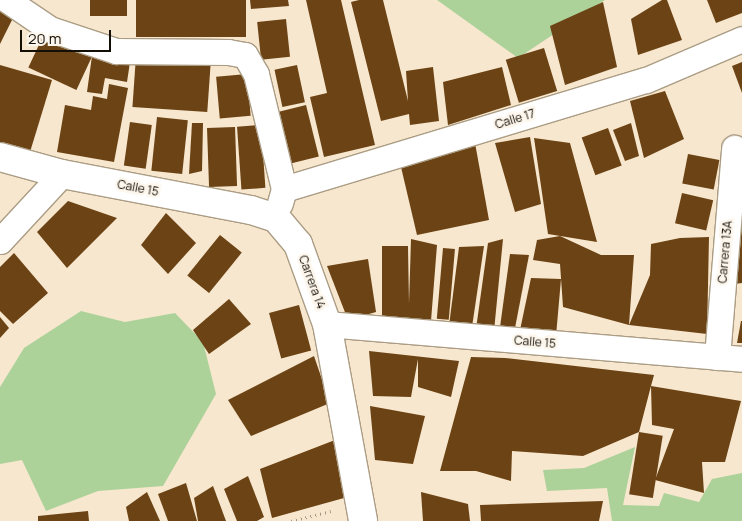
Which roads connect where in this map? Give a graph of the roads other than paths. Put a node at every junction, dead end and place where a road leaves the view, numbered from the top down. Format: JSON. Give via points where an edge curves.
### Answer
{"nodes":[{"id":1,"x":7,"y":0,"type":"edge"},
{"id":2,"x":742,"y":38,"type":"edge"},
{"id":3,"x":734,"y":148,"type":"dead end"},
{"id":4,"x":0,"y":157,"type":"edge"},
{"id":5,"x":62,"y":174,"type":"junction"},
{"id":6,"x":284,"y":189,"type":"junction"},
{"id":7,"x":276,"y":218,"type":"junction"},
{"id":8,"x":0,"y":241,"type":"edge"},
{"id":9,"x":327,"y":324,"type":"junction"},
{"id":10,"x":716,"y":357,"type":"junction"},
{"id":11,"x":742,"y":359,"type":"edge"},
{"id":12,"x":362,"y":512,"type":"edge"}],
"edges":[{"from":1,"to":6,"type":"street","via":[[50,29],[116,51],[228,52],[245,56],[256,74]]},
{"from":2,"to":6,"type":"street","name":"Calle 17","via":[[646,80]]},
{"from":3,"to":10,"type":"street","name":"Carrera 13A"},
{"from":4,"to":5,"type":"street","name":"Calle 15"},
{"from":5,"to":7,"type":"street","name":"Calle 15","via":[[251,210]]},
{"from":5,"to":8,"type":"street"},
{"from":6,"to":7,"type":"street"},
{"from":7,"to":9,"type":"street","name":"Carrera 14","via":[[298,244]]},
{"from":9,"to":10,"type":"street","name":"Calle 15"},
{"from":9,"to":12,"type":"street","name":"Carrera 14"},
{"from":10,"to":11,"type":"street","name":"Calle 15"}]}
